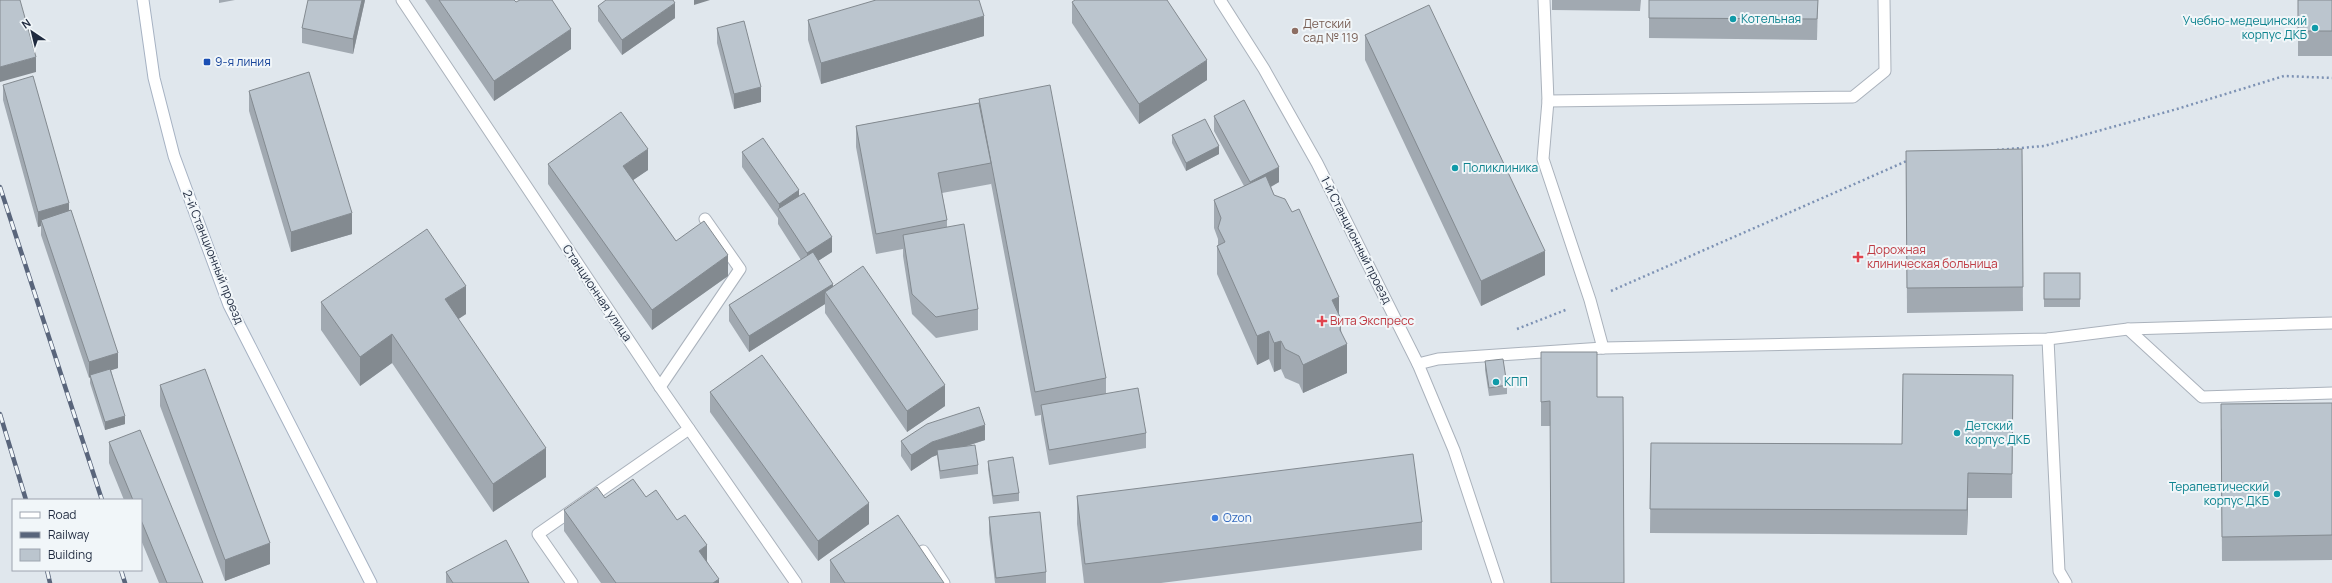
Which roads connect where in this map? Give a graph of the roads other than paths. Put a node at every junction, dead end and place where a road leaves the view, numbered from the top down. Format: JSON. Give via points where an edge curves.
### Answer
{"nodes":[{"id":1,"x":143,"y":0,"type":"edge"},
{"id":2,"x":402,"y":0,"type":"edge"},
{"id":3,"x":1220,"y":0,"type":"edge"},
{"id":4,"x":1544,"y":0,"type":"edge"},
{"id":5,"x":1884,"y":0,"type":"edge"},
{"id":6,"x":1548,"y":101,"type":"junction"},
{"id":7,"x":705,"y":220,"type":"edge"},
{"id":8,"x":2332,"y":323,"type":"edge"},
{"id":9,"x":2128,"y":329,"type":"junction"},
{"id":10,"x":2048,"y":339,"type":"junction"},
{"id":11,"x":1603,"y":348,"type":"junction"},
{"id":12,"x":1418,"y":364,"type":"junction"},
{"id":13,"x":660,"y":387,"type":"junction"},
{"id":14,"x":2332,"y":393,"type":"edge"},
{"id":15,"x":689,"y":428,"type":"junction"},
{"id":16,"x":923,"y":551,"type":"edge"},
{"id":17,"x":371,"y":583,"type":"edge"},
{"id":18,"x":572,"y":583,"type":"edge"},
{"id":19,"x":796,"y":583,"type":"edge"},
{"id":20,"x":944,"y":583,"type":"edge"},
{"id":21,"x":1498,"y":583,"type":"edge"},
{"id":22,"x":2066,"y":583,"type":"edge"}],
"edges":[{"from":1,"to":17,"type":"street","name":"2-й Станционный проезд","via":[[154,78],[174,156],[229,305]]},
{"from":2,"to":13,"type":"street","name":"Станционная улица"},
{"from":3,"to":12,"type":"street","name":"1-й Станционный проезд","via":[[1264,69],[1317,163]]},
{"from":4,"to":6,"type":"street"},
{"from":5,"to":6,"type":"street","via":[[1885,71],[1853,97]]},
{"from":6,"to":11,"type":"street","via":[[1543,159],[1590,300]]},
{"from":7,"to":13,"type":"street","via":[[740,269]]},
{"from":8,"to":9,"type":"street"},
{"from":9,"to":10,"type":"street"},
{"from":9,"to":14,"type":"street","via":[[2202,397]]},
{"from":10,"to":11,"type":"street"},
{"from":10,"to":22,"type":"street","via":[[2059,570]]},
{"from":11,"to":12,"type":"street","via":[[1438,359]]},
{"from":12,"to":21,"type":"street","name":"1-й Станционный проезд","via":[[1454,450]]},
{"from":13,"to":15,"type":"street","name":"Станционная улица"},
{"from":15,"to":18,"type":"street","via":[[538,534]]},
{"from":15,"to":19,"type":"street","name":"Станционная улица"},
{"from":16,"to":20,"type":"street"}]}
